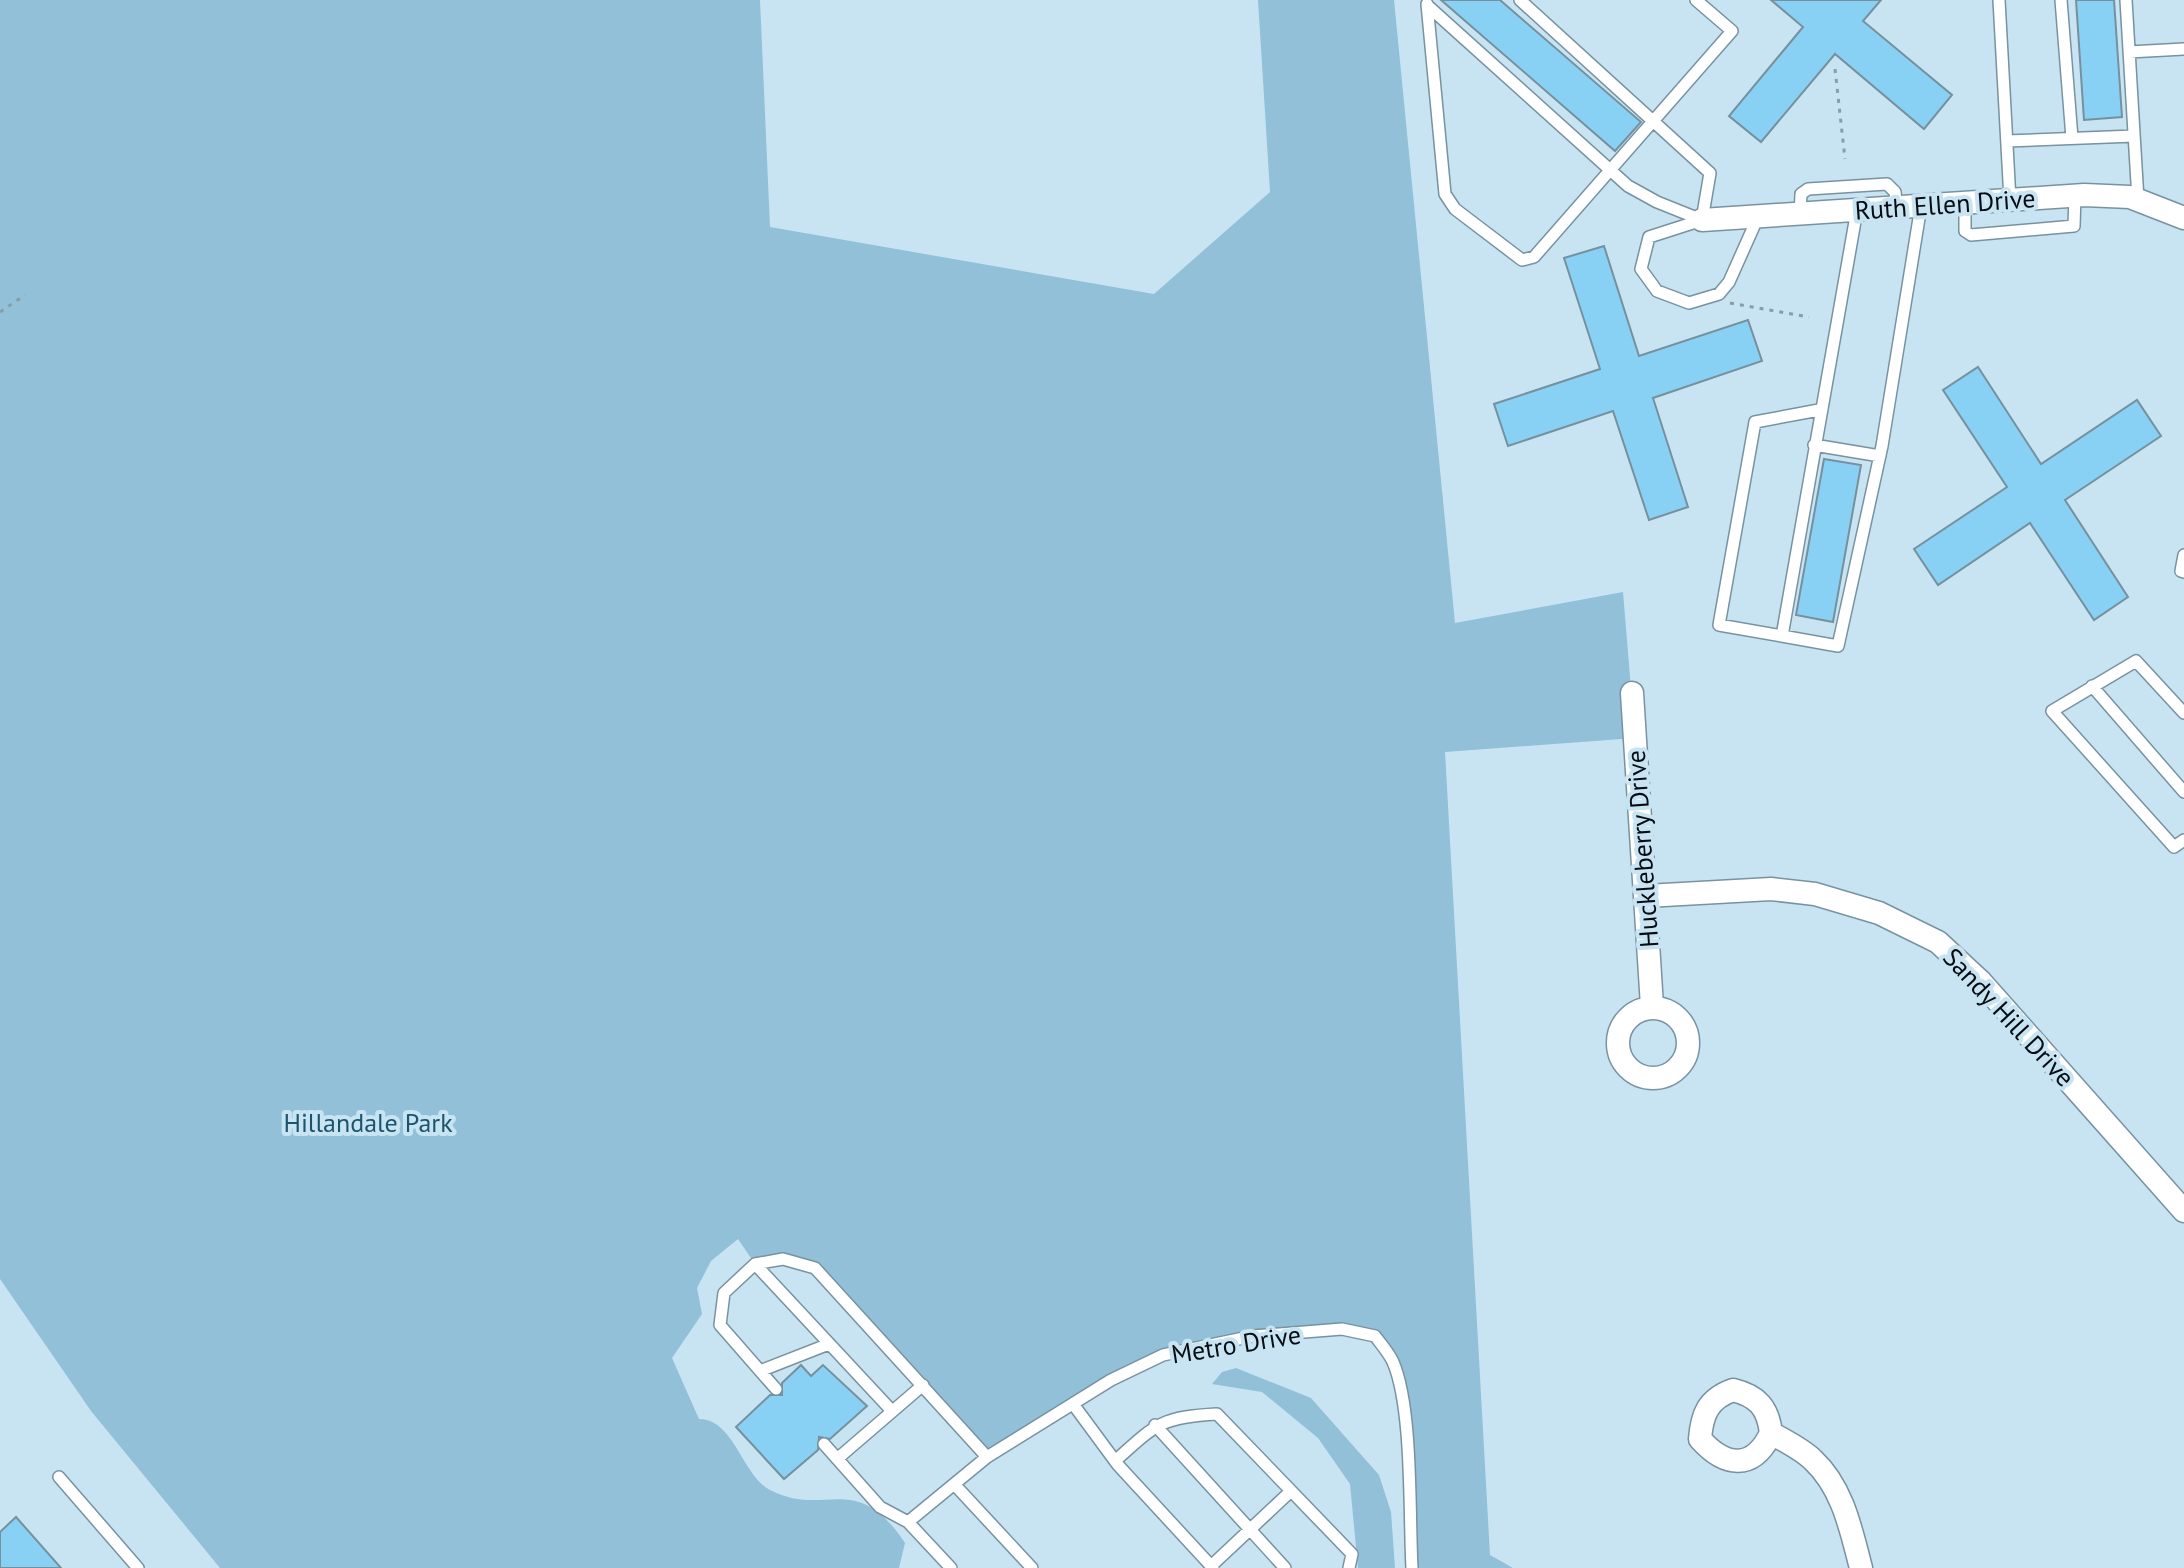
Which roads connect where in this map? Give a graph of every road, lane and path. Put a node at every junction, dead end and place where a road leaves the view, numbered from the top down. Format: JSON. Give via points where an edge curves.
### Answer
{"nodes":[{"id":1,"x":1520,"y":0,"type":"edge"},
{"id":2,"x":1696,"y":0,"type":"edge"},
{"id":3,"x":1999,"y":0,"type":"edge"},
{"id":4,"x":2061,"y":0,"type":"edge"},
{"id":5,"x":2126,"y":0,"type":"edge"},
{"id":6,"x":1428,"y":2,"type":"edge"},
{"id":7,"x":2184,"y":49,"type":"edge"},
{"id":8,"x":2129,"y":52,"type":"junction"},
{"id":9,"x":1835,"y":69,"type":"dead end"},
{"id":10,"x":1652,"y":121,"type":"junction"},
{"id":11,"x":2134,"y":136,"type":"junction"},
{"id":12,"x":2072,"y":138,"type":"junction"},
{"id":13,"x":2007,"y":141,"type":"junction"},
{"id":14,"x":1845,"y":159,"type":"dead end"},
{"id":15,"x":1611,"y":171,"type":"junction"},
{"id":16,"x":2075,"y":196,"type":"junction"},
{"id":17,"x":2010,"y":200,"type":"junction"},
{"id":18,"x":2138,"y":200,"type":"junction"},
{"id":19,"x":1965,"y":203,"type":"junction"},
{"id":20,"x":1921,"y":206,"type":"junction"},
{"id":21,"x":1897,"y":208,"type":"junction"},
{"id":22,"x":1857,"y":210,"type":"junction"},
{"id":23,"x":1800,"y":214,"type":"junction"},
{"id":24,"x":1758,"y":216,"type":"junction"},
{"id":25,"x":2184,"y":218,"type":"edge"},
{"id":26,"x":1702,"y":220,"type":"junction"},
{"id":27,"x":25,"y":295,"type":"dead end"},
{"id":28,"x":1726,"y":302,"type":"dead end"},
{"id":29,"x":0,"y":312,"type":"edge"},
{"id":30,"x":1809,"y":317,"type":"dead end"},
{"id":31,"x":1819,"y":410,"type":"junction"},
{"id":32,"x":1814,"y":445,"type":"junction"},
{"id":33,"x":1880,"y":456,"type":"junction"},
{"id":34,"x":2184,"y":555,"type":"edge"},
{"id":35,"x":2184,"y":572,"type":"edge"},
{"id":36,"x":1782,"y":636,"type":"junction"},
{"id":37,"x":2092,"y":686,"type":"junction"},
{"id":38,"x":1632,"y":693,"type":"dead end"},
{"id":39,"x":2184,"y":713,"type":"edge"},
{"id":40,"x":2184,"y":792,"type":"edge"},
{"id":41,"x":2184,"y":840,"type":"edge"},
{"id":42,"x":1646,"y":896,"type":"junction"},
{"id":43,"x":1652,"y":1006,"type":"dead end"},
{"id":44,"x":2184,"y":1211,"type":"edge"},
{"id":45,"x":755,"y":1264,"type":"junction"},
{"id":46,"x":829,"y":1344,"type":"junction"},
{"id":47,"x":760,"y":1371,"type":"junction"},
{"id":48,"x":923,"y":1385,"type":"junction"},
{"id":49,"x":776,"y":1389,"type":"dead end"},
{"id":50,"x":1073,"y":1404,"type":"junction"},
{"id":51,"x":892,"y":1411,"type":"junction"},
{"id":52,"x":1155,"y":1425,"type":"junction"},
{"id":53,"x":1771,"y":1433,"type":"dead end"},
{"id":54,"x":824,"y":1444,"type":"dead end"},
{"id":55,"x":987,"y":1457,"type":"junction"},
{"id":56,"x":837,"y":1459,"type":"junction"},
{"id":57,"x":1115,"y":1461,"type":"junction"},
{"id":58,"x":59,"y":1477,"type":"dead end"},
{"id":59,"x":954,"y":1484,"type":"junction"},
{"id":60,"x":1291,"y":1491,"type":"junction"},
{"id":61,"x":908,"y":1522,"type":"junction"},
{"id":62,"x":1250,"y":1530,"type":"junction"},
{"id":63,"x":1212,"y":1567,"type":"edge"},
{"id":64,"x":138,"y":1568,"type":"edge"},
{"id":65,"x":951,"y":1568,"type":"edge"},
{"id":66,"x":1032,"y":1568,"type":"edge"},
{"id":67,"x":1285,"y":1568,"type":"edge"},
{"id":68,"x":1349,"y":1568,"type":"edge"},
{"id":69,"x":1412,"y":1568,"type":"edge"},
{"id":70,"x":1861,"y":1568,"type":"edge"}],
"edges":[{"from":1,"to":10,"type":"lane"},
{"from":2,"to":10,"type":"lane","via":[[1732,31]]},
{"from":3,"to":13,"type":"lane"},
{"from":4,"to":12,"type":"lane"},
{"from":5,"to":8,"type":"lane"},
{"from":6,"to":15,"type":"lane"},
{"from":6,"to":15,"type":"lane","via":[[1445,194],[1455,209],[1522,260],[1534,257]]},
{"from":7,"to":8,"type":"lane"},
{"from":8,"to":11,"type":"lane"},
{"from":9,"to":14,"type":"path"},
{"from":10,"to":15,"type":"lane"},
{"from":10,"to":26,"type":"lane","via":[[1710,173]]},
{"from":11,"to":12,"type":"lane"},
{"from":11,"to":18,"type":"lane"},
{"from":12,"to":13,"type":"lane"},
{"from":13,"to":17,"type":"lane"},
{"from":15,"to":26,"type":"lane","via":[[1657,202]]},
{"from":16,"to":17,"type":"street","name":"Ruth Ellen Drive"},
{"from":16,"to":18,"type":"street","name":"Ruth Ellen Drive"},
{"from":16,"to":19,"type":"lane","via":[[2074,226],[1971,235],[1965,231]]},
{"from":17,"to":19,"type":"street","name":"Ruth Ellen Drive"},
{"from":18,"to":25,"type":"street","name":"Ruth Ellen Drive"},
{"from":19,"to":20,"type":"street","name":"Ruth Ellen Drive"},
{"from":20,"to":21,"type":"street","name":"Ruth Ellen Drive"},
{"from":20,"to":33,"type":"lane"},
{"from":21,"to":22,"type":"street","name":"Ruth Ellen Drive"},
{"from":21,"to":23,"type":"lane","via":[[1895,192],[1887,184],[1808,189],[1801,194]]},
{"from":22,"to":23,"type":"street","name":"Ruth Ellen Drive"},
{"from":22,"to":31,"type":"lane"},
{"from":23,"to":24,"type":"street","name":"Ruth Ellen Drive"},
{"from":24,"to":26,"type":"street","name":"Ruth Ellen Drive"},
{"from":24,"to":26,"type":"lane","via":[[1719,294],[1689,303],[1657,291],[1641,269],[1649,237]]},
{"from":27,"to":29,"type":"path"},
{"from":28,"to":30,"type":"path"},
{"from":31,"to":32,"type":"lane"},
{"from":31,"to":36,"type":"lane","via":[[1755,422],[1719,625]]},
{"from":32,"to":33,"type":"lane"},
{"from":32,"to":36,"type":"lane"},
{"from":33,"to":36,"type":"lane","via":[[1838,646]]},
{"from":34,"to":35,"type":"lane"},
{"from":37,"to":39,"type":"lane","via":[[2136,661]]},
{"from":37,"to":40,"type":"lane"},
{"from":37,"to":41,"type":"lane","via":[[2052,711],[2174,847]]},
{"from":38,"to":42,"type":"street","name":"Huckleberry Drive"},
{"from":42,"to":43,"type":"street","name":"Huckleberry Drive"},
{"from":42,"to":44,"type":"street","name":"Sandy Hill Drive","via":[[1771,889],[1815,894],[1879,913],[1938,942],[1981,982]]},
{"from":45,"to":46,"type":"lane"},
{"from":45,"to":47,"type":"lane","via":[[724,1293],[720,1325]]},
{"from":45,"to":48,"type":"lane","via":[[783,1259],[815,1268]]},
{"from":46,"to":47,"type":"lane"},
{"from":46,"to":51,"type":"lane"},
{"from":47,"to":49,"type":"lane"},
{"from":48,"to":51,"type":"lane"},
{"from":48,"to":55,"type":"lane"},
{"from":50,"to":55,"type":"lane","name":"Metro Drive"},
{"from":50,"to":57,"type":"lane"},
{"from":50,"to":69,"type":"lane","name":"Metro Drive","via":[[1163,1355],[1253,1336],[1342,1329],[1375,1336],[1393,1360],[1400,1387]]},
{"from":51,"to":56,"type":"lane"},
{"from":52,"to":57,"type":"lane"},
{"from":52,"to":60,"type":"lane","via":[[1176,1417],[1217,1414]]},
{"from":52,"to":62,"type":"lane"},
{"from":53,"to":70,"type":"street","via":[[1812,1459],[1829,1479],[1845,1508]]},
{"from":54,"to":56,"type":"lane"},
{"from":55,"to":59,"type":"lane","name":"Metro Drive"},
{"from":56,"to":61,"type":"lane","via":[[880,1507]]},
{"from":57,"to":63,"type":"lane"},
{"from":58,"to":64,"type":"lane"},
{"from":59,"to":61,"type":"lane","name":"Metro Drive"},
{"from":59,"to":66,"type":"lane"},
{"from":60,"to":62,"type":"lane"},
{"from":60,"to":68,"type":"lane","via":[[1352,1554]]},
{"from":61,"to":65,"type":"lane"},
{"from":62,"to":63,"type":"lane"},
{"from":62,"to":67,"type":"lane"}]}
